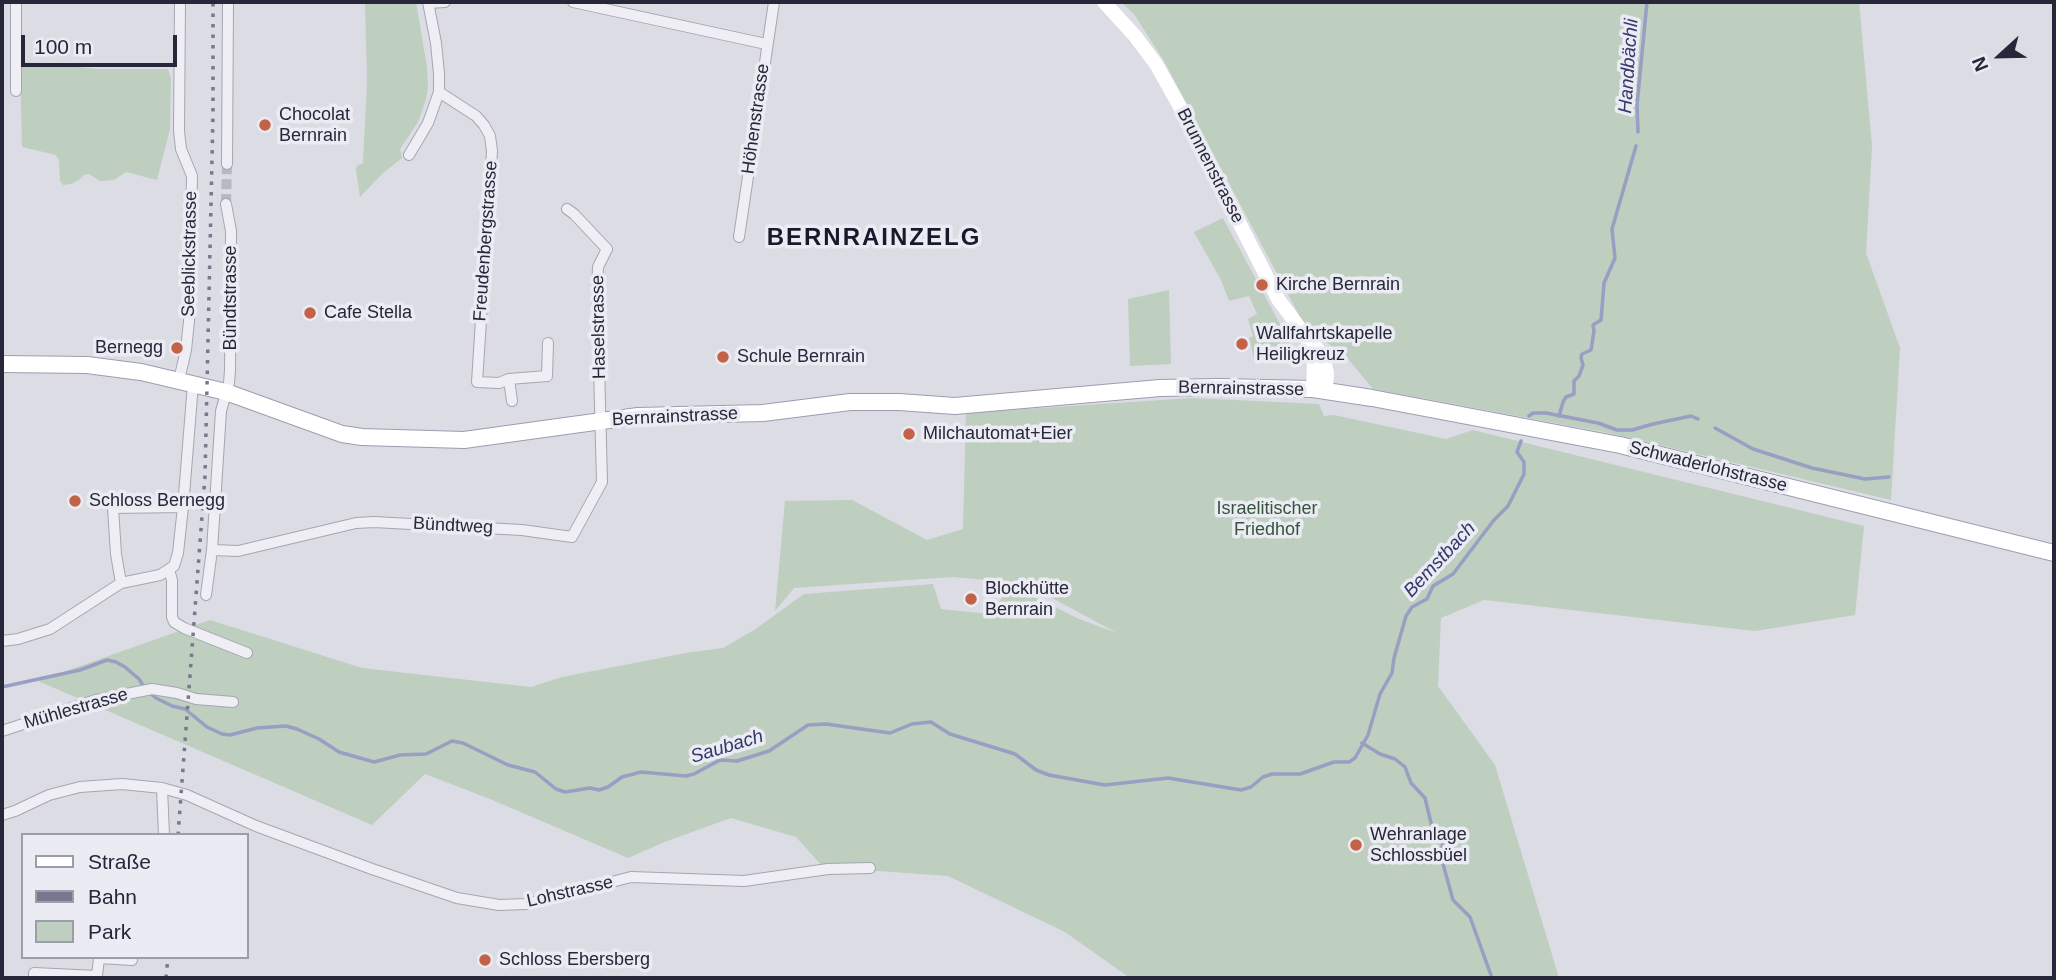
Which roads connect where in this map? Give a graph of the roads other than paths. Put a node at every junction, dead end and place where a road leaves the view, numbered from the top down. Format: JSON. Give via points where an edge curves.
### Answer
{"nodes":[{"id":1,"x":16,"y":2,"type":"edge"},
{"id":2,"x":180,"y":2,"type":"edge"},
{"id":3,"x":228,"y":2,"type":"edge"},
{"id":4,"x":445,"y":2,"type":"edge"},
{"id":5,"x":573,"y":2,"type":"edge"},
{"id":6,"x":774,"y":2,"type":"edge"},
{"id":7,"x":1104,"y":2,"type":"edge"},
{"id":8,"x":428,"y":3,"type":"edge"},
{"id":9,"x":766,"y":44,"type":"junction"},
{"id":10,"x":16,"y":91,"type":"dead end"},
{"id":11,"x":439,"y":92,"type":"junction"},
{"id":12,"x":409,"y":155,"type":"dead end"},
{"id":13,"x":226,"y":164,"type":"tunnel mouth"},
{"id":14,"x":226,"y":204,"type":"tunnel mouth"},
{"id":15,"x":567,"y":209,"type":"dead end"},
{"id":16,"x":739,"y":237,"type":"dead end"},
{"id":17,"x":548,"y":343,"type":"dead end"},
{"id":18,"x":2,"y":365,"type":"edge"},
{"id":19,"x":509,"y":379,"type":"junction"},
{"id":20,"x":186,"y":382,"type":"junction"},
{"id":21,"x":1319,"y":390,"type":"junction"},
{"id":22,"x":226,"y":392,"type":"junction"},
{"id":23,"x":1359,"y":395,"type":"joint"},
{"id":24,"x":512,"y":401,"type":"dead end"},
{"id":25,"x":601,"y":421,"type":"junction"},
{"id":26,"x":183,"y":507,"type":"junction"},
{"id":27,"x":212,"y":550,"type":"junction"},
{"id":28,"x":2054,"y":553,"type":"edge"},
{"id":29,"x":169,"y":570,"type":"junction"},
{"id":30,"x":121,"y":583,"type":"junction"},
{"id":31,"x":206,"y":595,"type":"dead end"},
{"id":32,"x":2,"y":641,"type":"edge"},
{"id":33,"x":247,"y":653,"type":"dead end"},
{"id":34,"x":233,"y":702,"type":"dead end"},
{"id":35,"x":2,"y":731,"type":"edge"},
{"id":36,"x":162,"y":788,"type":"junction"},
{"id":37,"x":2,"y":815,"type":"edge"},
{"id":38,"x":164,"y":833,"type":"edge"},
{"id":39,"x":870,"y":868,"type":"dead end"},
{"id":40,"x":100,"y":959,"type":"edge"},
{"id":41,"x":116,"y":959,"type":"edge"},
{"id":42,"x":132,"y":960,"type":"dead end"},
{"id":43,"x":96,"y":977,"type":"edge"},
{"id":44,"x":34,"y":978,"type":"edge"}],
"edges":[{"from":1,"to":10,"type":"street"},
{"from":2,"to":20,"type":"street","name":"Seeblickstrasse","via":[[179,131],[191,176]]},
{"from":3,"to":13,"type":"street"},
{"from":4,"to":8,"type":"street"},
{"from":5,"to":9,"type":"street"},
{"from":6,"to":9,"type":"street","name":"Höhenstrasse"},
{"from":7,"to":21,"type":"main road","name":"Brunnenstrasse","via":[[1156,64],[1184,114],[1278,299],[1307,338]]},
{"from":8,"to":11,"type":"street"},
{"from":9,"to":16,"type":"street","name":"Höhenstrasse"},
{"from":11,"to":12,"type":"street"},
{"from":11,"to":19,"type":"street","name":"Freudenbergstrasse","via":[[475,116],[490,136],[477,382]]},
{"from":14,"to":22,"type":"street","name":"Bündtstrasse","via":[[232,272]]},
{"from":15,"to":25,"type":"street","name":"Haselstrasse","via":[[607,249],[598,267],[597,289]]},
{"from":17,"to":19,"type":"street","name":"Freudenbergstrasse","via":[[547,376]]},
{"from":18,"to":20,"type":"main road","name":"Bernrainstrasse","via":[[87,365]]},
{"from":19,"to":24,"type":"street"},
{"from":20,"to":22,"type":"main road","name":"Bernrainstrasse"},
{"from":20,"to":26,"type":"street","name":"Seeblickstrasse"},
{"from":21,"to":23,"type":"main road","name":"Bernrainstrasse"},
{"from":21,"to":25,"type":"main road","name":"Bernrainstrasse","via":[[1160,388],[955,406],[850,402],[763,414],[649,415]]},
{"from":22,"to":25,"type":"main road","name":"Bernrainstrasse","via":[[362,437],[464,440]]},
{"from":22,"to":27,"type":"street"},
{"from":23,"to":28,"type":"main road","name":"Schwaderlohstrasse","via":[[1620,445]]},
{"from":25,"to":27,"type":"street","name":"Bündtweg","via":[[602,482],[572,537],[374,522],[238,551]]},
{"from":26,"to":29,"type":"street","name":"Seeblickstrasse","via":[[176,562]]},
{"from":26,"to":30,"type":"street","via":[[113,508]]},
{"from":27,"to":31,"type":"street"},
{"from":29,"to":30,"type":"street"},
{"from":29,"to":33,"type":"street","via":[[174,622]]},
{"from":30,"to":32,"type":"street","via":[[50,629]]},
{"from":34,"to":35,"type":"street","name":"Mühlestrasse","via":[[152,689],[96,701]]},
{"from":36,"to":37,"type":"street","name":"Lohstrasse","via":[[122,784],[80,787]]},
{"from":36,"to":38,"type":"street"},
{"from":36,"to":39,"type":"street","name":"Lohstrasse","via":[[372,869],[457,898],[499,905],[527,904],[631,877],[744,881]]},
{"from":40,"to":43,"type":"street"},
{"from":41,"to":42,"type":"street"},
{"from":43,"to":44,"type":"street","via":[[34,973]]}]}
